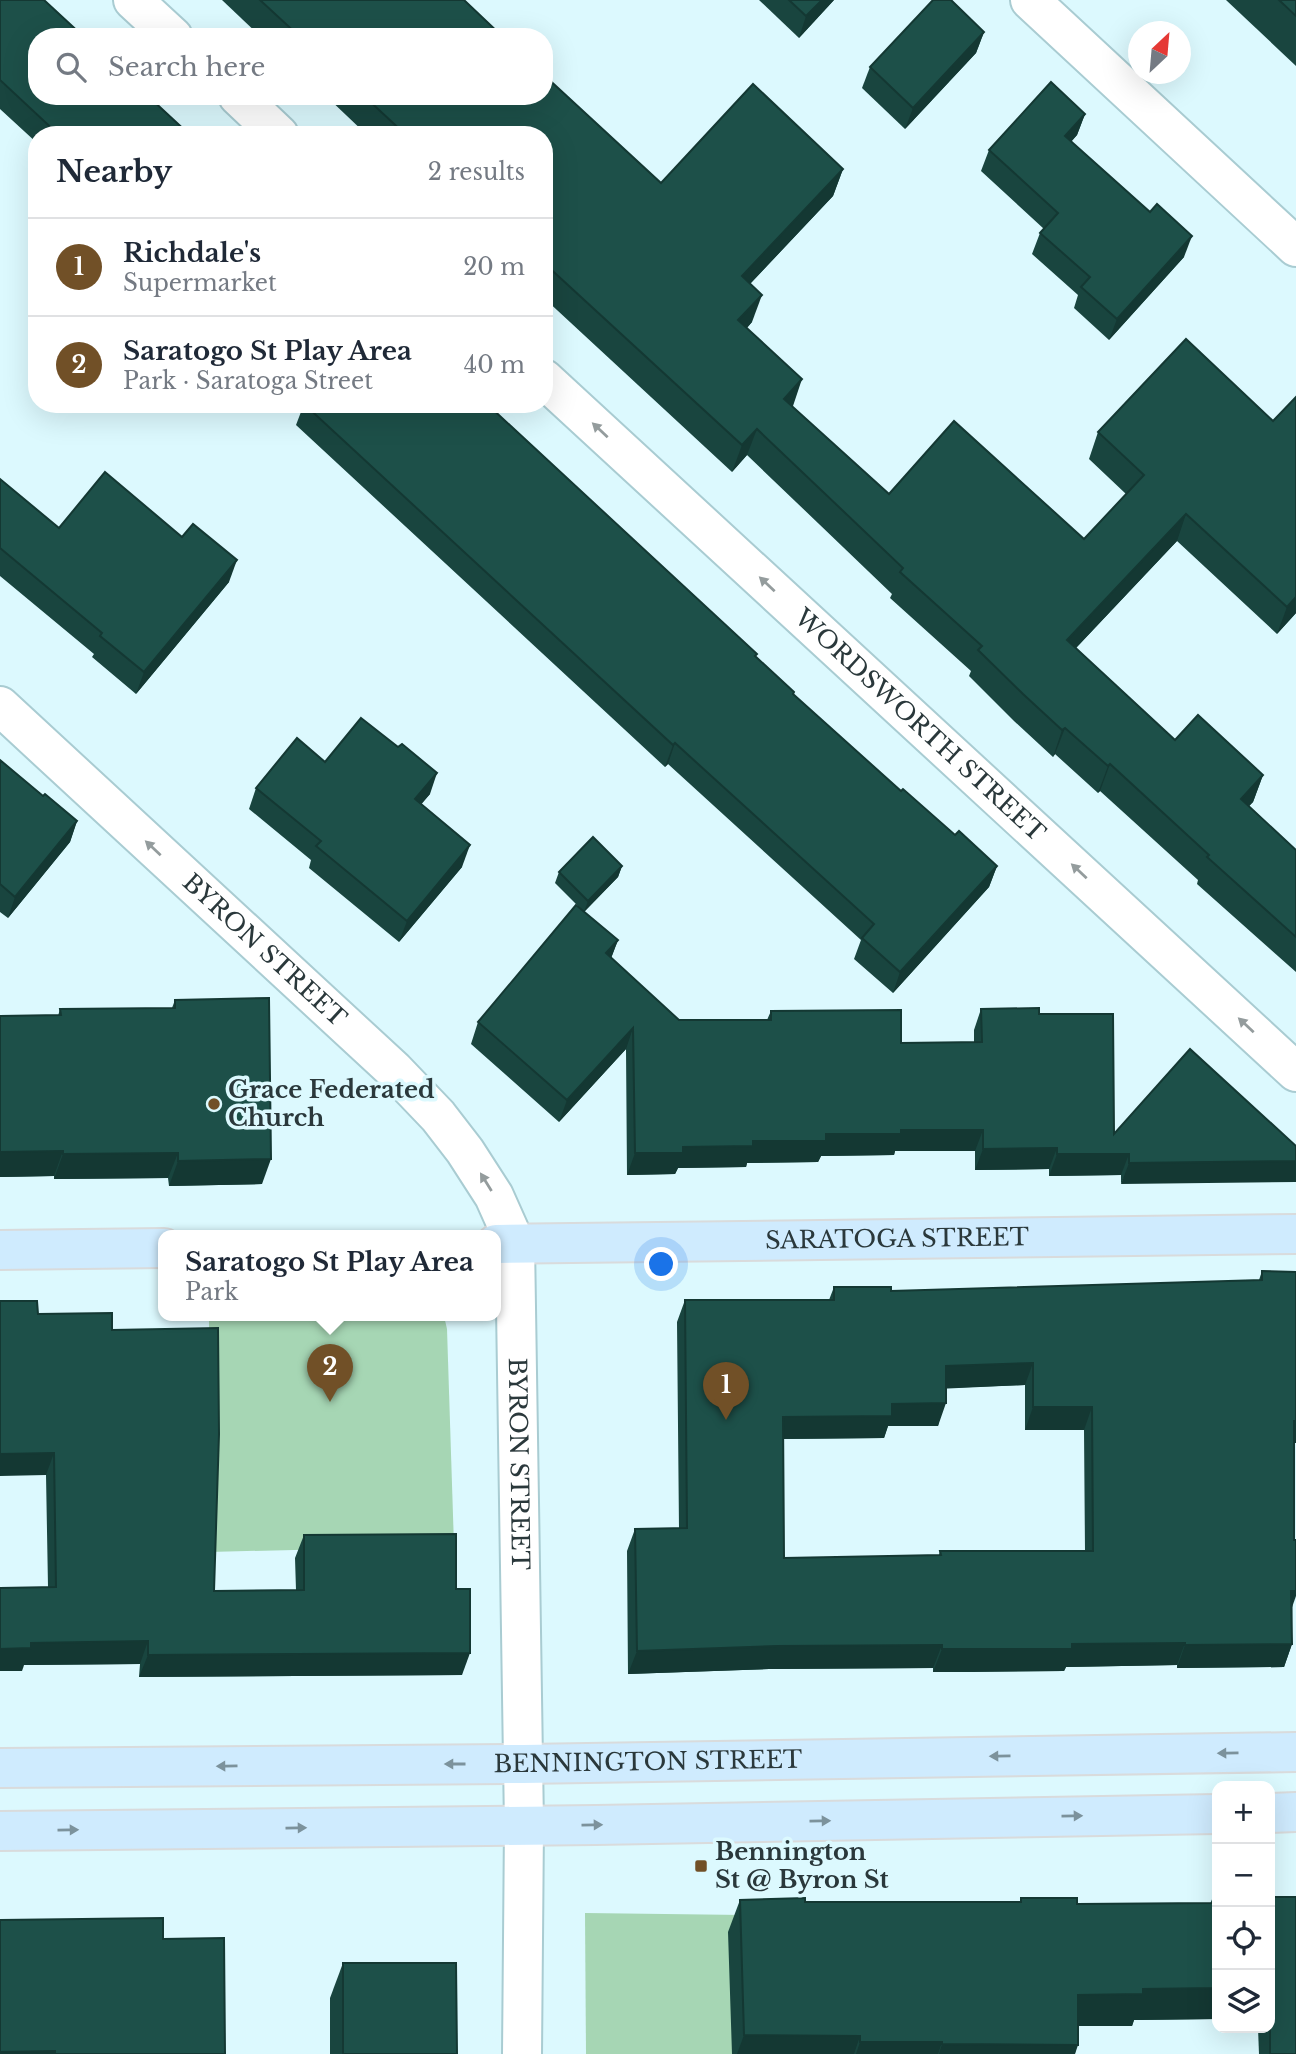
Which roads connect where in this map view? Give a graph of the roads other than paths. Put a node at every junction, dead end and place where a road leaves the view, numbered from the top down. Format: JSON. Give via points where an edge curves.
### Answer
{"nodes":[{"id":1,"x":133,"y":0,"type":"edge"},
{"id":2,"x":1030,"y":0,"type":"edge"},
{"id":3,"x":163,"y":28,"type":"edge"},
{"id":4,"x":247,"y":105,"type":"edge"},
{"id":5,"x":269,"y":126,"type":"edge"},
{"id":6,"x":1296,"y":247,"type":"edge"},
{"id":7,"x":553,"y":387,"type":"edge"},
{"id":8,"x":0,"y":706,"type":"edge"},
{"id":9,"x":1296,"y":1072,"type":"edge"},
{"id":10,"x":1296,"y":1234,"type":"edge"},
{"id":11,"x":506,"y":1243,"type":"edge"},
{"id":12,"x":158,"y":1248,"type":"edge"},
{"id":13,"x":0,"y":1250,"type":"edge"},
{"id":14,"x":1296,"y":1752,"type":"edge"},
{"id":15,"x":523,"y":1763,"type":"junction"},
{"id":16,"x":0,"y":1768,"type":"edge"},
{"id":17,"x":1296,"y":1812,"type":"edge"},
{"id":18,"x":1275,"y":1813,"type":"edge"},
{"id":19,"x":1212,"y":1814,"type":"edge"},
{"id":20,"x":524,"y":1825,"type":"junction"},
{"id":21,"x":0,"y":1830,"type":"edge"},
{"id":22,"x":522,"y":2054,"type":"edge"}],
"edges":[{"from":1,"to":3,"type":"street"},
{"from":2,"to":6,"type":"street"},
{"from":4,"to":5,"type":"street"},
{"from":9,"to":7,"type":"street","name":"WORDSWORTH STREET","one_way":true},
{"from":11,"to":8,"type":"street","name":"BYRON STREET","one_way":true,"via":[[487,1183],[438,1116],[394,1070]]},
{"from":10,"to":11,"type":"main road","name":"SARATOGA STREET"},
{"from":11,"to":15,"type":"street","name":"BYRON STREET"},
{"from":12,"to":13,"type":"main road"},
{"from":14,"to":15,"type":"main road","name":"BENNINGTON STREET","one_way":true},
{"from":15,"to":16,"type":"main road","name":"BENNINGTON STREET","one_way":true},
{"from":15,"to":20,"type":"street","name":"BYRON STREET"},
{"from":17,"to":18,"type":"main road"},
{"from":20,"to":19,"type":"main road","one_way":true},
{"from":21,"to":20,"type":"main road","one_way":true},
{"from":20,"to":22,"type":"street","name":"BYRON STREET"}]}
